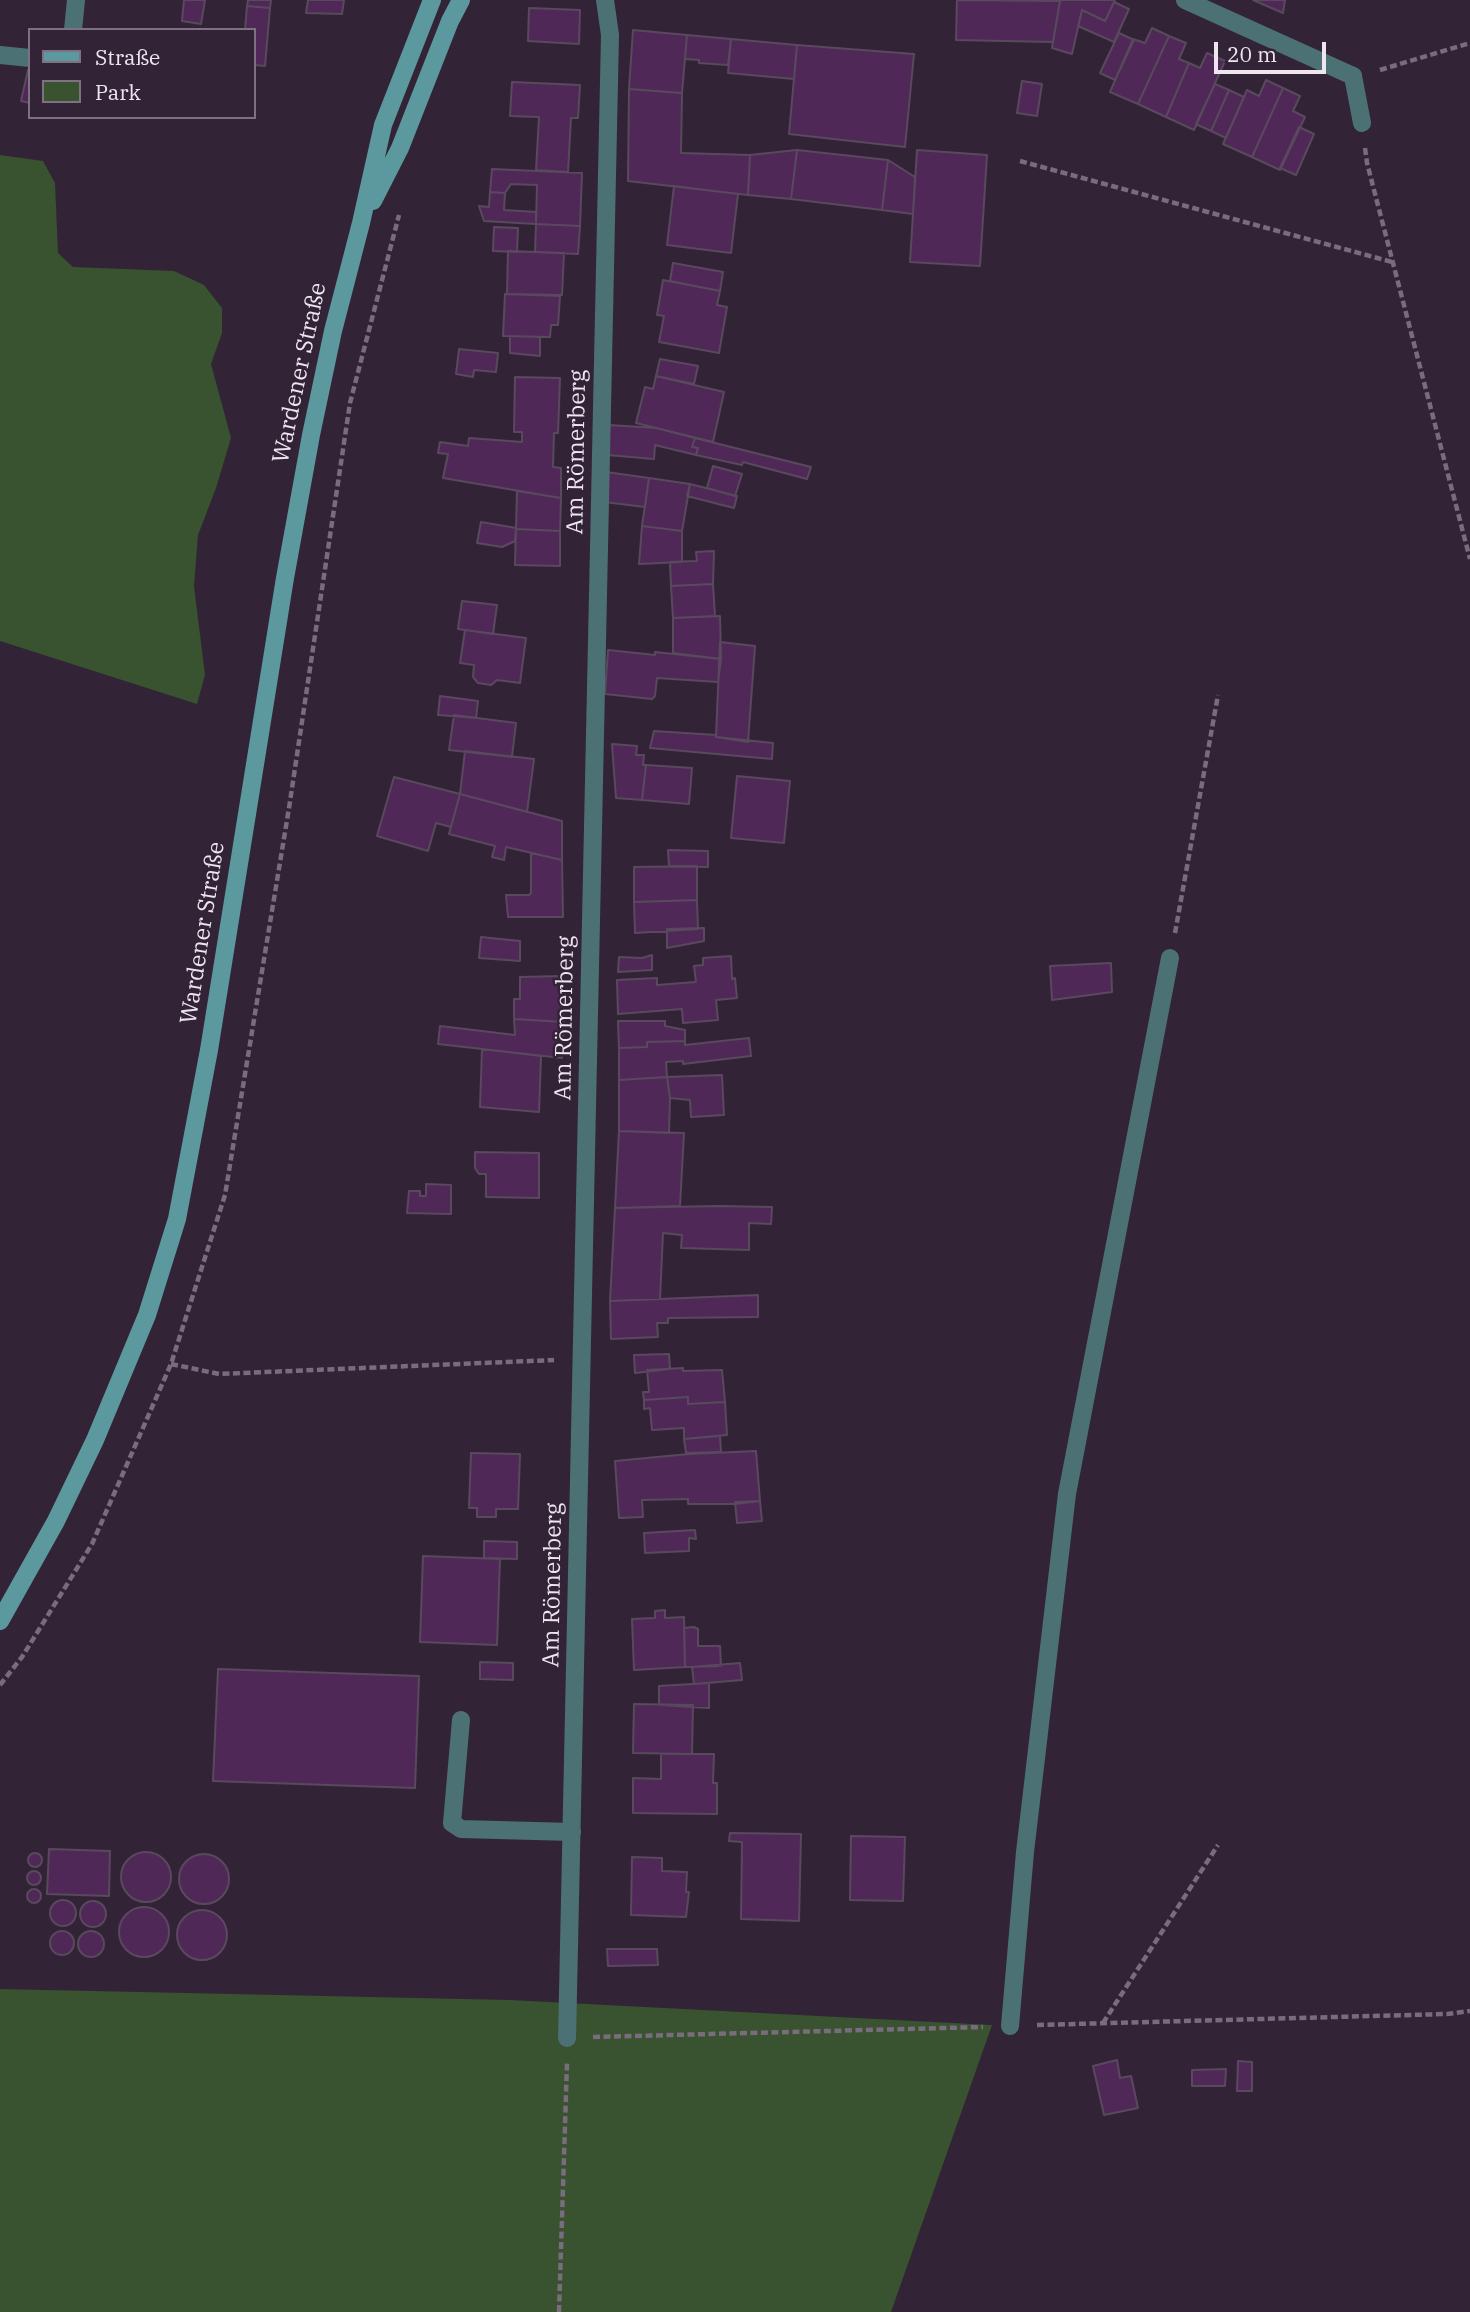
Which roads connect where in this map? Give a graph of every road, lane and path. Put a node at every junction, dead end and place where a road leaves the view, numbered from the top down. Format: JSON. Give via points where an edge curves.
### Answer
{"nodes":[{"id":1,"x":76,"y":0,"type":"edge"},
{"id":2,"x":432,"y":0,"type":"edge"},
{"id":3,"x":461,"y":0,"type":"edge"},
{"id":4,"x":606,"y":0,"type":"edge"},
{"id":5,"x":1185,"y":0,"type":"edge"},
{"id":6,"x":73,"y":28,"type":"edge"},
{"id":7,"x":1470,"y":44,"type":"edge"},
{"id":8,"x":0,"y":55,"type":"edge"},
{"id":9,"x":28,"y":58,"type":"edge"},
{"id":10,"x":1353,"y":76,"type":"junction"},
{"id":11,"x":1362,"y":123,"type":"joint"},
{"id":12,"x":1020,"y":161,"type":"dead end"},
{"id":13,"x":361,"y":223,"type":"junction"},
{"id":14,"x":1393,"y":262,"type":"junction"},
{"id":15,"x":1470,"y":559,"type":"edge"},
{"id":16,"x":1218,"y":695,"type":"dead end"},
{"id":17,"x":1170,"y":958,"type":"joint"},
{"id":18,"x":582,"y":1359,"type":"junction"},
{"id":19,"x":171,"y":1364,"type":"dead end"},
{"id":20,"x":0,"y":1621,"type":"edge"},
{"id":21,"x":461,"y":1720,"type":"dead end"},
{"id":22,"x":572,"y":1832,"type":"junction"},
{"id":23,"x":1218,"y":1845,"type":"dead end"},
{"id":24,"x":1103,"y":2023,"type":"dead end"},
{"id":25,"x":1010,"y":2026,"type":"dead end"},
{"id":26,"x":567,"y":2038,"type":"joint"},
{"id":27,"x":559,"y":2312,"type":"edge"}],
"edges":[{"from":1,"to":6,"type":"street"},
{"from":2,"to":13,"type":"street","name":"Wardener Straße","via":[[383,125]]},
{"from":3,"to":13,"type":"street","name":"Wardener Straße","via":[[400,148]]},
{"from":4,"to":18,"type":"street","name":"Am Römerberg","via":[[610,49]]},
{"from":5,"to":10,"type":"street"},
{"from":7,"to":10,"type":"path"},
{"from":8,"to":9,"type":"street"},
{"from":10,"to":11,"type":"street"},
{"from":11,"to":14,"type":"path","via":[[1367,163]]},
{"from":12,"to":14,"type":"path"},
{"from":13,"to":20,"type":"street","name":"Wardener Straße","via":[[333,331],[296,512],[209,1050],[177,1219],[147,1315],[95,1440]]},
{"from":14,"to":15,"type":"path"},
{"from":16,"to":17,"type":"path"},
{"from":17,"to":25,"type":"street","via":[[1067,1494],[1025,1852]]},
{"from":18,"to":19,"type":"path","via":[[219,1374]]},
{"from":18,"to":22,"type":"street","name":"Am Römerberg"},
{"from":21,"to":22,"type":"street","via":[[452,1823],[461,1829]]},
{"from":22,"to":26,"type":"street","name":"Am Römerberg"},
{"from":23,"to":24,"type":"path"},
{"from":26,"to":27,"type":"path"}]}
